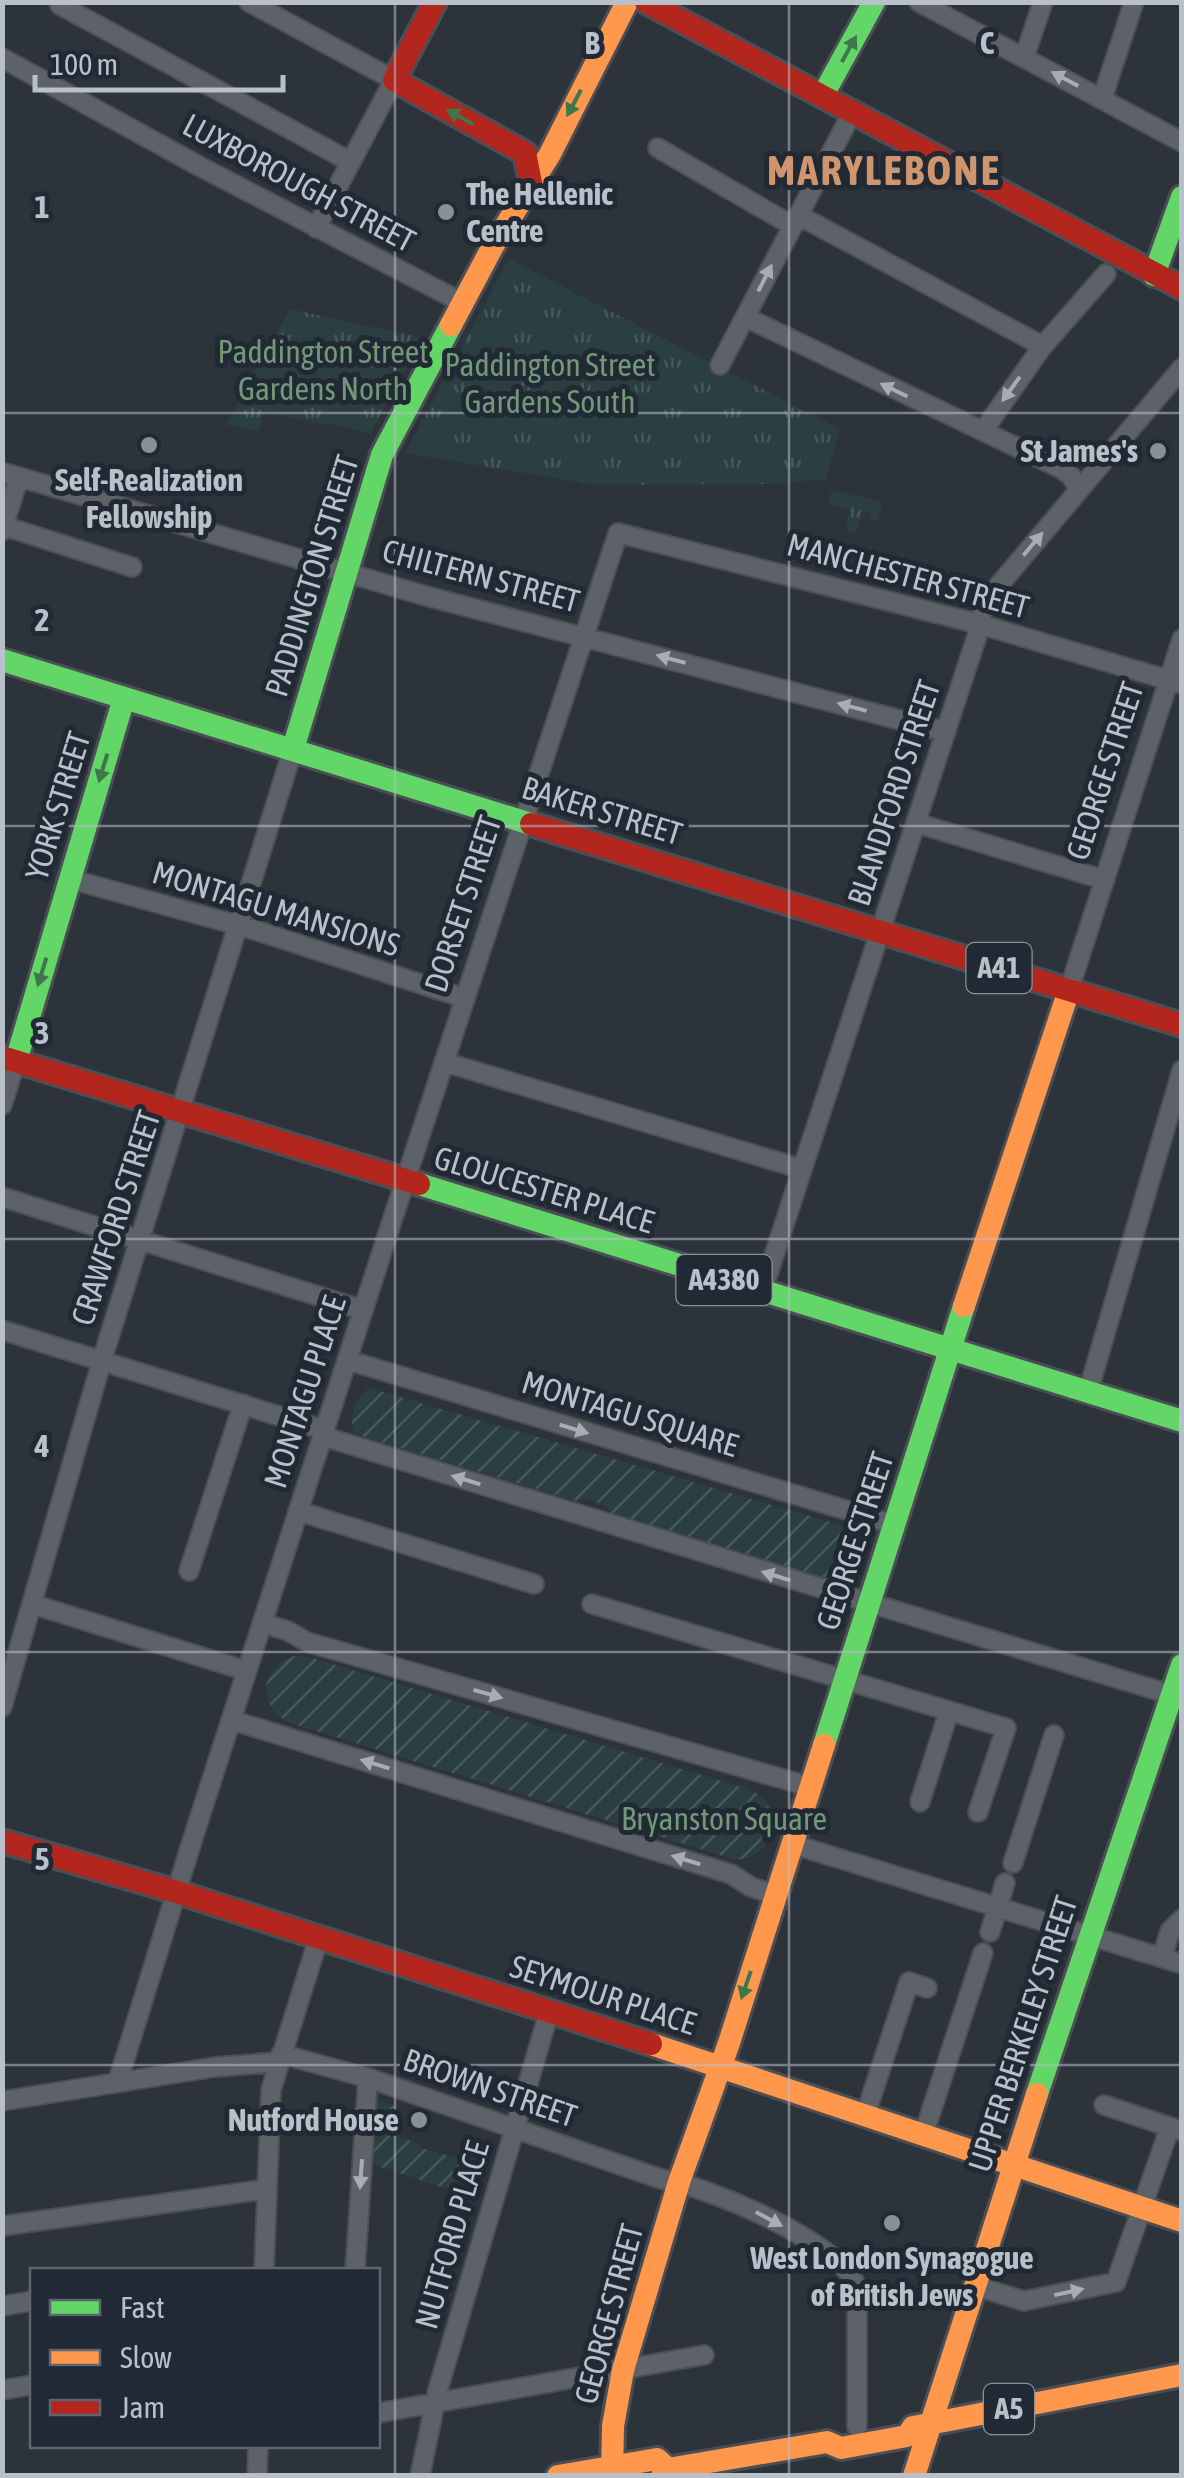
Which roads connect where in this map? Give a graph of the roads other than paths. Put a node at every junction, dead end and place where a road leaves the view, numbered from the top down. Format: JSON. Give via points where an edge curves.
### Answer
{"nodes":[{"id":1,"x":250,"y":2,"type":"edge"},
{"id":2,"x":435,"y":2,"type":"edge"},
{"id":3,"x":627,"y":2,"type":"edge"},
{"id":4,"x":646,"y":2,"type":"edge"},
{"id":5,"x":874,"y":2,"type":"edge"},
{"id":6,"x":919,"y":2,"type":"edge"},
{"id":7,"x":1042,"y":2,"type":"edge"},
{"id":8,"x":1134,"y":2,"type":"edge"},
{"id":9,"x":60,"y":5,"type":"dead end"},
{"id":10,"x":2,"y":58,"type":"edge"},
{"id":11,"x":1024,"y":58,"type":"junction"},
{"id":12,"x":394,"y":80,"type":"junction"},
{"id":13,"x":823,"y":94,"type":"junction"},
{"id":14,"x":1102,"y":100,"type":"junction"},
{"id":15,"x":853,"y":111,"type":"junction"},
{"id":16,"x":554,"y":142,"type":"junction"},
{"id":17,"x":1182,"y":142,"type":"edge"},
{"id":18,"x":658,"y":148,"type":"dead end"},
{"id":19,"x":525,"y":153,"type":"junction"},
{"id":20,"x":351,"y":162,"type":"junction"},
{"id":21,"x":530,"y":183,"type":"junction"},
{"id":22,"x":1182,"y":196,"type":"edge"},
{"id":23,"x":796,"y":220,"type":"junction"},
{"id":24,"x":316,"y":228,"type":"junction"},
{"id":25,"x":1106,"y":274,"type":"dead end"},
{"id":26,"x":1154,"y":275,"type":"junction"},
{"id":27,"x":1182,"y":288,"type":"edge"},
{"id":28,"x":463,"y":302,"type":"junction"},
{"id":29,"x":745,"y":317,"type":"junction"},
{"id":30,"x":1038,"y":345,"type":"junction"},
{"id":31,"x":720,"y":365,"type":"dead end"},
{"id":32,"x":1182,"y":368,"type":"edge"},
{"id":33,"x":983,"y":431,"type":"junction"},
{"id":34,"x":11,"y":475,"type":"edge"},
{"id":35,"x":1078,"y":487,"type":"junction"},
{"id":36,"x":3,"y":529,"type":"edge"},
{"id":37,"x":618,"y":533,"type":"joint"},
{"id":38,"x":132,"y":567,"type":"dead end"},
{"id":39,"x":346,"y":572,"type":"junction"},
{"id":40,"x":979,"y":624,"type":"junction"},
{"id":41,"x":584,"y":635,"type":"junction"},
{"id":42,"x":1182,"y":639,"type":"edge"},
{"id":43,"x":2,"y":660,"type":"edge"},
{"id":44,"x":1175,"y":682,"type":"edge"},
{"id":45,"x":124,"y":698,"type":"junction"},
{"id":46,"x":946,"y":732,"type":"junction"},
{"id":47,"x":292,"y":749,"type":"junction"},
{"id":48,"x":522,"y":820,"type":"junction"},
{"id":49,"x":916,"y":823,"type":"junction"},
{"id":50,"x":70,"y":879,"type":"junction"},
{"id":51,"x":1105,"y":880,"type":"junction"},
{"id":52,"x":239,"y":926,"type":"junction"},
{"id":53,"x":880,"y":932,"type":"junction"},
{"id":54,"x":1069,"y":990,"type":"junction"},
{"id":55,"x":464,"y":998,"type":"junction"},
{"id":56,"x":1182,"y":1025,"type":"edge"},
{"id":57,"x":9,"y":1060,"type":"edge"},
{"id":58,"x":444,"y":1062,"type":"junction"},
{"id":59,"x":1182,"y":1070,"type":"edge"},
{"id":60,"x":2,"y":1105,"type":"edge"},
{"id":61,"x":182,"y":1111,"type":"junction"},
{"id":62,"x":802,"y":1169,"type":"junction"},
{"id":63,"x":406,"y":1181,"type":"junction"},
{"id":64,"x":2,"y":1198,"type":"edge"},
{"id":65,"x":140,"y":1242,"type":"junction"},
{"id":66,"x":762,"y":1292,"type":"junction"},
{"id":67,"x":363,"y":1310,"type":"junction"},
{"id":68,"x":2,"y":1330,"type":"edge"},
{"id":69,"x":951,"y":1350,"type":"junction"},
{"id":70,"x":102,"y":1360,"type":"junction"},
{"id":71,"x":346,"y":1360,"type":"junction"},
{"id":72,"x":1088,"y":1392,"type":"junction"},
{"id":73,"x":242,"y":1404,"type":"junction"},
{"id":74,"x":1182,"y":1420,"type":"edge"},
{"id":75,"x":323,"y":1433,"type":"junction"},
{"id":76,"x":298,"y":1512,"type":"junction"},
{"id":77,"x":896,"y":1525,"type":"junction"},
{"id":78,"x":190,"y":1571,"type":"dead end"},
{"id":79,"x":534,"y":1584,"type":"dead end"},
{"id":80,"x":32,"y":1604,"type":"junction"},
{"id":81,"x":592,"y":1604,"type":"dead end"},
{"id":82,"x":870,"y":1604,"type":"junction"},
{"id":83,"x":262,"y":1623,"type":"junction"},
{"id":84,"x":1182,"y":1665,"type":"edge"},
{"id":85,"x":247,"y":1671,"type":"junction"},
{"id":86,"x":844,"y":1680,"type":"junction"},
{"id":87,"x":1176,"y":1691,"type":"edge"},
{"id":88,"x":2,"y":1707,"type":"edge"},
{"id":89,"x":949,"y":1711,"type":"junction"},
{"id":90,"x":231,"y":1720,"type":"junction"},
{"id":91,"x":1054,"y":1736,"type":"dead end"},
{"id":92,"x":810,"y":1787,"type":"junction"},
{"id":93,"x":920,"y":1802,"type":"dead end"},
{"id":94,"x":978,"y":1812,"type":"dead end"},
{"id":95,"x":2,"y":1840,"type":"edge"},
{"id":96,"x":792,"y":1844,"type":"junction"},
{"id":97,"x":1013,"y":1863,"type":"dead end"},
{"id":98,"x":1006,"y":1884,"type":"dead end"},
{"id":99,"x":177,"y":1892,"type":"junction"},
{"id":100,"x":776,"y":1895,"type":"junction"},
{"id":101,"x":998,"y":1908,"type":"junction"},
{"id":102,"x":1182,"y":1919,"type":"edge"},
{"id":103,"x":990,"y":1932,"type":"dead end"},
{"id":104,"x":1090,"y":1935,"type":"junction"},
{"id":105,"x":319,"y":1937,"type":"junction"},
{"id":106,"x":984,"y":1953,"type":"dead end"},
{"id":107,"x":1162,"y":1958,"type":"junction"},
{"id":108,"x":1182,"y":1964,"type":"edge"},
{"id":109,"x":926,"y":1988,"type":"dead end"},
{"id":110,"x":549,"y":2012,"type":"junction"},
{"id":111,"x":279,"y":2058,"type":"junction"},
{"id":112,"x":719,"y":2066,"type":"junction"},
{"id":113,"x":368,"y":2078,"type":"junction"},
{"id":114,"x":118,"y":2082,"type":"junction"},
{"id":115,"x":2,"y":2101,"type":"edge"},
{"id":116,"x":1104,"y":2105,"type":"dead end"},
{"id":117,"x":864,"y":2116,"type":"junction"},
{"id":118,"x":514,"y":2127,"type":"junction"},
{"id":119,"x":1176,"y":2129,"type":"edge"},
{"id":120,"x":923,"y":2136,"type":"junction"},
{"id":121,"x":1013,"y":2166,"type":"junction"},
{"id":122,"x":679,"y":2182,"type":"junction"},
{"id":123,"x":267,"y":2189,"type":"junction"},
{"id":124,"x":1143,"y":2208,"type":"junction"},
{"id":125,"x":1182,"y":2221,"type":"edge"},
{"id":126,"x":2,"y":2226,"type":"edge"},
{"id":127,"x":264,"y":2268,"type":"edge"},
{"id":128,"x":355,"y":2268,"type":"edge"},
{"id":129,"x":974,"y":2286,"type":"junction"},
{"id":130,"x":30,"y":2301,"type":"edge"},
{"id":131,"x":2,"y":2306,"type":"edge"},
{"id":132,"x":704,"y":2355,"type":"dead end"},
{"id":133,"x":623,"y":2370,"type":"junction"},
{"id":134,"x":1182,"y":2376,"type":"edge"},
{"id":135,"x":30,"y":2385,"type":"edge"},
{"id":136,"x":2,"y":2390,"type":"edge"},
{"id":137,"x":434,"y":2405,"type":"junction"},
{"id":138,"x":380,"y":2414,"type":"edge"},
{"id":139,"x":922,"y":2426,"type":"junction"},
{"id":140,"x":856,"y":2427,"type":"junction"},
{"id":141,"x":827,"y":2442,"type":"junction"},
{"id":142,"x":258,"y":2448,"type":"edge"},
{"id":143,"x":612,"y":2471,"type":"edge"},
{"id":144,"x":665,"y":2472,"type":"edge"},
{"id":145,"x":256,"y":2476,"type":"edge"},
{"id":146,"x":420,"y":2476,"type":"edge"},
{"id":147,"x":558,"y":2476,"type":"edge"},
{"id":148,"x":914,"y":2476,"type":"edge"}],
"edges":[{"from":1,"to":12,"type":"street"},
{"from":2,"to":12,"type":"main road"},
{"from":3,"to":16,"type":"main road","name":"PADDINGTON STREET","one_way":true},
{"from":4,"to":13,"type":"main road"},
{"from":13,"to":5,"type":"main road","one_way":true},
{"from":6,"to":11,"type":"street"},
{"from":7,"to":11,"type":"street"},
{"from":8,"to":14,"type":"street"},
{"from":9,"to":20,"type":"street"},
{"from":10,"to":24,"type":"street","name":"LUXBOROUGH STREET"},
{"from":14,"to":11,"type":"street","one_way":true},
{"from":19,"to":12,"type":"main road","one_way":true},
{"from":12,"to":20,"type":"street"},
{"from":13,"to":15,"type":"main road"},
{"from":14,"to":17,"type":"street"},
{"from":15,"to":23,"type":"street"},
{"from":15,"to":26,"type":"main road"},
{"from":16,"to":19,"type":"main road"},
{"from":16,"to":21,"type":"main road","name":"PADDINGTON STREET"},
{"from":18,"to":23,"type":"street"},
{"from":19,"to":21,"type":"main road"},
{"from":20,"to":24,"type":"street"},
{"from":21,"to":28,"type":"main road","name":"PADDINGTON STREET"},
{"from":22,"to":26,"type":"main road"},
{"from":29,"to":23,"type":"street","one_way":true},
{"from":23,"to":30,"type":"street"},
{"from":24,"to":28,"type":"street","name":"LUXBOROUGH STREET"},
{"from":25,"to":30,"type":"street"},
{"from":26,"to":27,"type":"main road"},
{"from":28,"to":39,"type":"main road","name":"PADDINGTON STREET","via":[[382,455]]},
{"from":29,"to":31,"type":"street"},
{"from":33,"to":29,"type":"street","one_way":true},
{"from":30,"to":33,"type":"street","one_way":true},
{"from":32,"to":35,"type":"street","name":"BLANDFORD STREET"},
{"from":33,"to":35,"type":"street","via":[[1060,468]]},
{"from":34,"to":36,"type":"street"},
{"from":34,"to":39,"type":"street","name":"CHILTERN STREET"},
{"from":40,"to":35,"type":"street","name":"BLANDFORD STREET","one_way":true,"via":[[994,591]]},
{"from":36,"to":38,"type":"street"},
{"from":37,"to":40,"type":"street","name":"MANCHESTER STREET"},
{"from":37,"to":41,"type":"street","name":"DORSET STREET"},
{"from":39,"to":41,"type":"street","name":"CHILTERN STREET"},
{"from":39,"to":47,"type":"main road","name":"PADDINGTON STREET"},
{"from":40,"to":44,"type":"street","name":"MANCHESTER STREET"},
{"from":40,"to":46,"type":"street","name":"BLANDFORD STREET"},
{"from":46,"to":41,"type":"street","name":"CHILTERN STREET","one_way":true},
{"from":41,"to":48,"type":"street","name":"DORSET STREET"},
{"from":42,"to":44,"type":"street","name":"GEORGE STREET"},
{"from":43,"to":45,"type":"main road","name":"BAKER STREET","number":"A41"},
{"from":44,"to":51,"type":"street","name":"GEORGE STREET"},
{"from":45,"to":47,"type":"main road","name":"BAKER STREET","number":"A41"},
{"from":45,"to":50,"type":"main road","name":"YORK STREET","one_way":true},
{"from":46,"to":49,"type":"street","name":"BLANDFORD STREET"},
{"from":47,"to":48,"type":"main road","name":"BAKER STREET","number":"A41"},
{"from":47,"to":52,"type":"street","name":"CRAWFORD STREET"},
{"from":48,"to":53,"type":"main road","name":"BAKER STREET","number":"A41"},
{"from":48,"to":55,"type":"street","name":"DORSET STREET"},
{"from":49,"to":51,"type":"street"},
{"from":49,"to":53,"type":"street","name":"BLANDFORD STREET"},
{"from":50,"to":52,"type":"street","name":"MONTAGU MANSIONS"},
{"from":50,"to":57,"type":"main road","name":"YORK STREET","one_way":true},
{"from":51,"to":54,"type":"street","name":"GEORGE STREET"},
{"from":52,"to":55,"type":"street","name":"MONTAGU MANSIONS"},
{"from":52,"to":61,"type":"street","name":"CRAWFORD STREET"},
{"from":53,"to":54,"type":"main road","name":"BAKER STREET","number":"A41"},
{"from":53,"to":62,"type":"street","name":"BLANDFORD STREET"},
{"from":54,"to":56,"type":"main road","name":"BAKER STREET","number":"A41"},
{"from":54,"to":69,"type":"main road","name":"GEORGE STREET"},
{"from":55,"to":58,"type":"street","name":"DORSET STREET"},
{"from":57,"to":60,"type":"street","name":"YORK STREET"},
{"from":57,"to":61,"type":"main road","name":"GLOUCESTER PLACE","number":"A4380"},
{"from":58,"to":62,"type":"street"},
{"from":58,"to":63,"type":"street","name":"DORSET STREET"},
{"from":59,"to":72,"type":"street"},
{"from":61,"to":63,"type":"main road","name":"GLOUCESTER PLACE","number":"A4380"},
{"from":61,"to":65,"type":"street","name":"CRAWFORD STREET"},
{"from":62,"to":66,"type":"street","name":"BLANDFORD STREET"},
{"from":63,"to":66,"type":"main road","name":"GLOUCESTER PLACE","number":"A4380"},
{"from":63,"to":67,"type":"street","name":"MONTAGU PLACE"},
{"from":64,"to":65,"type":"street"},
{"from":65,"to":67,"type":"street"},
{"from":65,"to":70,"type":"street","name":"CRAWFORD STREET"},
{"from":66,"to":69,"type":"main road","name":"GLOUCESTER PLACE","number":"A4380"},
{"from":67,"to":71,"type":"street","name":"MONTAGU PLACE"},
{"from":68,"to":70,"type":"street"},
{"from":69,"to":72,"type":"main road","name":"GLOUCESTER PLACE","number":"A4380"},
{"from":69,"to":77,"type":"main road","name":"GEORGE STREET"},
{"from":70,"to":73,"type":"street"},
{"from":70,"to":80,"type":"street","name":"CRAWFORD STREET"},
{"from":71,"to":75,"type":"street","name":"MONTAGU PLACE"},
{"from":71,"to":77,"type":"street","name":"MONTAGU SQUARE","one_way":true},
{"from":72,"to":74,"type":"main road","name":"GLOUCESTER PLACE","number":"A4380"},
{"from":73,"to":75,"type":"street"},
{"from":73,"to":78,"type":"street"},
{"from":75,"to":76,"type":"street","name":"MONTAGU PLACE"},
{"from":82,"to":75,"type":"street","one_way":true},
{"from":76,"to":79,"type":"street"},
{"from":76,"to":83,"type":"street","name":"MONTAGU PLACE"},
{"from":77,"to":82,"type":"main road","name":"GEORGE STREET"},
{"from":80,"to":85,"type":"street"},
{"from":80,"to":88,"type":"street","name":"CRAWFORD STREET"},
{"from":81,"to":86,"type":"street"},
{"from":82,"to":86,"type":"main road","name":"GEORGE STREET"},
{"from":82,"to":87,"type":"street"},
{"from":83,"to":85,"type":"street"},
{"from":83,"to":92,"type":"street","one_way":true,"via":[[307,1642]]},
{"from":84,"to":87,"type":"main road","name":"UPPER BERKELEY STREET"},
{"from":85,"to":90,"type":"street"},
{"from":86,"to":89,"type":"street"},
{"from":86,"to":92,"type":"main road","name":"GEORGE STREET"},
{"from":87,"to":104,"type":"main road","name":"UPPER BERKELEY STREET"},
{"from":89,"to":93,"type":"street"},
{"from":89,"to":94,"type":"street","via":[[1006,1728]]},
{"from":90,"to":99,"type":"street"},
{"from":100,"to":90,"type":"street","one_way":true,"via":[[732,1874]]},
{"from":91,"to":97,"type":"street"},
{"from":92,"to":96,"type":"main road","name":"GEORGE STREET"},
{"from":95,"to":99,"type":"main road","name":"SEYMOUR PLACE"},
{"from":96,"to":100,"type":"main road","name":"GEORGE STREET"},
{"from":96,"to":101,"type":"street"},
{"from":98,"to":101,"type":"street"},
{"from":99,"to":105,"type":"main road","name":"SEYMOUR PLACE"},
{"from":99,"to":114,"type":"street"},
{"from":100,"to":112,"type":"main road","name":"GEORGE STREET","one_way":true},
{"from":101,"to":103,"type":"street"},
{"from":101,"to":104,"type":"street"},
{"from":102,"to":107,"type":"street","via":[[1170,1931]]},
{"from":104,"to":107,"type":"street"},
{"from":104,"to":121,"type":"main road","name":"UPPER BERKELEY STREET"},
{"from":105,"to":110,"type":"main road","name":"SEYMOUR PLACE"},
{"from":105,"to":111,"type":"street"},
{"from":106,"to":120,"type":"street"},
{"from":107,"to":108,"type":"street"},
{"from":109,"to":117,"type":"street","via":[[910,1982]]},
{"from":110,"to":112,"type":"main road","name":"SEYMOUR PLACE"},
{"from":110,"to":118,"type":"street","name":"NUTFORD PLACE"},
{"from":111,"to":113,"type":"street","name":"BROWN STREET"},
{"from":111,"to":114,"type":"street"},
{"from":111,"to":123,"type":"street"},
{"from":112,"to":117,"type":"main road","name":"SEYMOUR PLACE"},
{"from":112,"to":122,"type":"main road","name":"GEORGE STREET"},
{"from":113,"to":118,"type":"street","name":"BROWN STREET"},
{"from":113,"to":128,"type":"street","one_way":true},
{"from":114,"to":115,"type":"street"},
{"from":116,"to":119,"type":"street"},
{"from":117,"to":120,"type":"main road","name":"SEYMOUR PLACE"},
{"from":118,"to":122,"type":"street","name":"BROWN STREET"},
{"from":118,"to":137,"type":"street","name":"NUTFORD PLACE"},
{"from":119,"to":124,"type":"street"},
{"from":120,"to":121,"type":"main road","name":"SEYMOUR PLACE"},
{"from":121,"to":124,"type":"main road","name":"SEYMOUR PLACE"},
{"from":121,"to":129,"type":"main road","name":"UPPER BERKELEY STREET"},
{"from":122,"to":133,"type":"main road","name":"GEORGE STREET"},
{"from":122,"to":140,"type":"street","name":"BROWN STREET","one_way":true,"via":[[762,2214],[855,2279]]},
{"from":123,"to":126,"type":"street"},
{"from":123,"to":127,"type":"street"},
{"from":124,"to":125,"type":"main road","name":"SEYMOUR PLACE"},
{"from":129,"to":124,"type":"street","one_way":true,"via":[[1024,2301],[1116,2282]]},
{"from":129,"to":139,"type":"main road","name":"UPPER BERKELEY STREET"},
{"from":130,"to":131,"type":"street"},
{"from":132,"to":133,"type":"street"},
{"from":133,"to":137,"type":"street"},
{"from":133,"to":143,"type":"main road","name":"GEORGE STREET"},
{"from":134,"to":139,"type":"main road","number":"A5"},
{"from":135,"to":136,"type":"street"},
{"from":137,"to":138,"type":"street"},
{"from":137,"to":146,"type":"street","name":"NUTFORD PLACE"},
{"from":139,"to":140,"type":"main road","number":"A5","via":[[906,2418]]},
{"from":139,"to":141,"type":"main road","number":"A5","via":[[907,2436],[840,2448]]},
{"from":139,"to":148,"type":"main road","name":"UPPER BERKELEY STREET"},
{"from":140,"to":141,"type":"main road","number":"A5","via":[[838,2430]]},
{"from":141,"to":144,"type":"main road","number":"A5"},
{"from":142,"to":145,"type":"street"},
{"from":143,"to":144,"type":"main road","number":"A5","via":[[657,2459]]},
{"from":143,"to":147,"type":"main road","number":"A5"}]}
